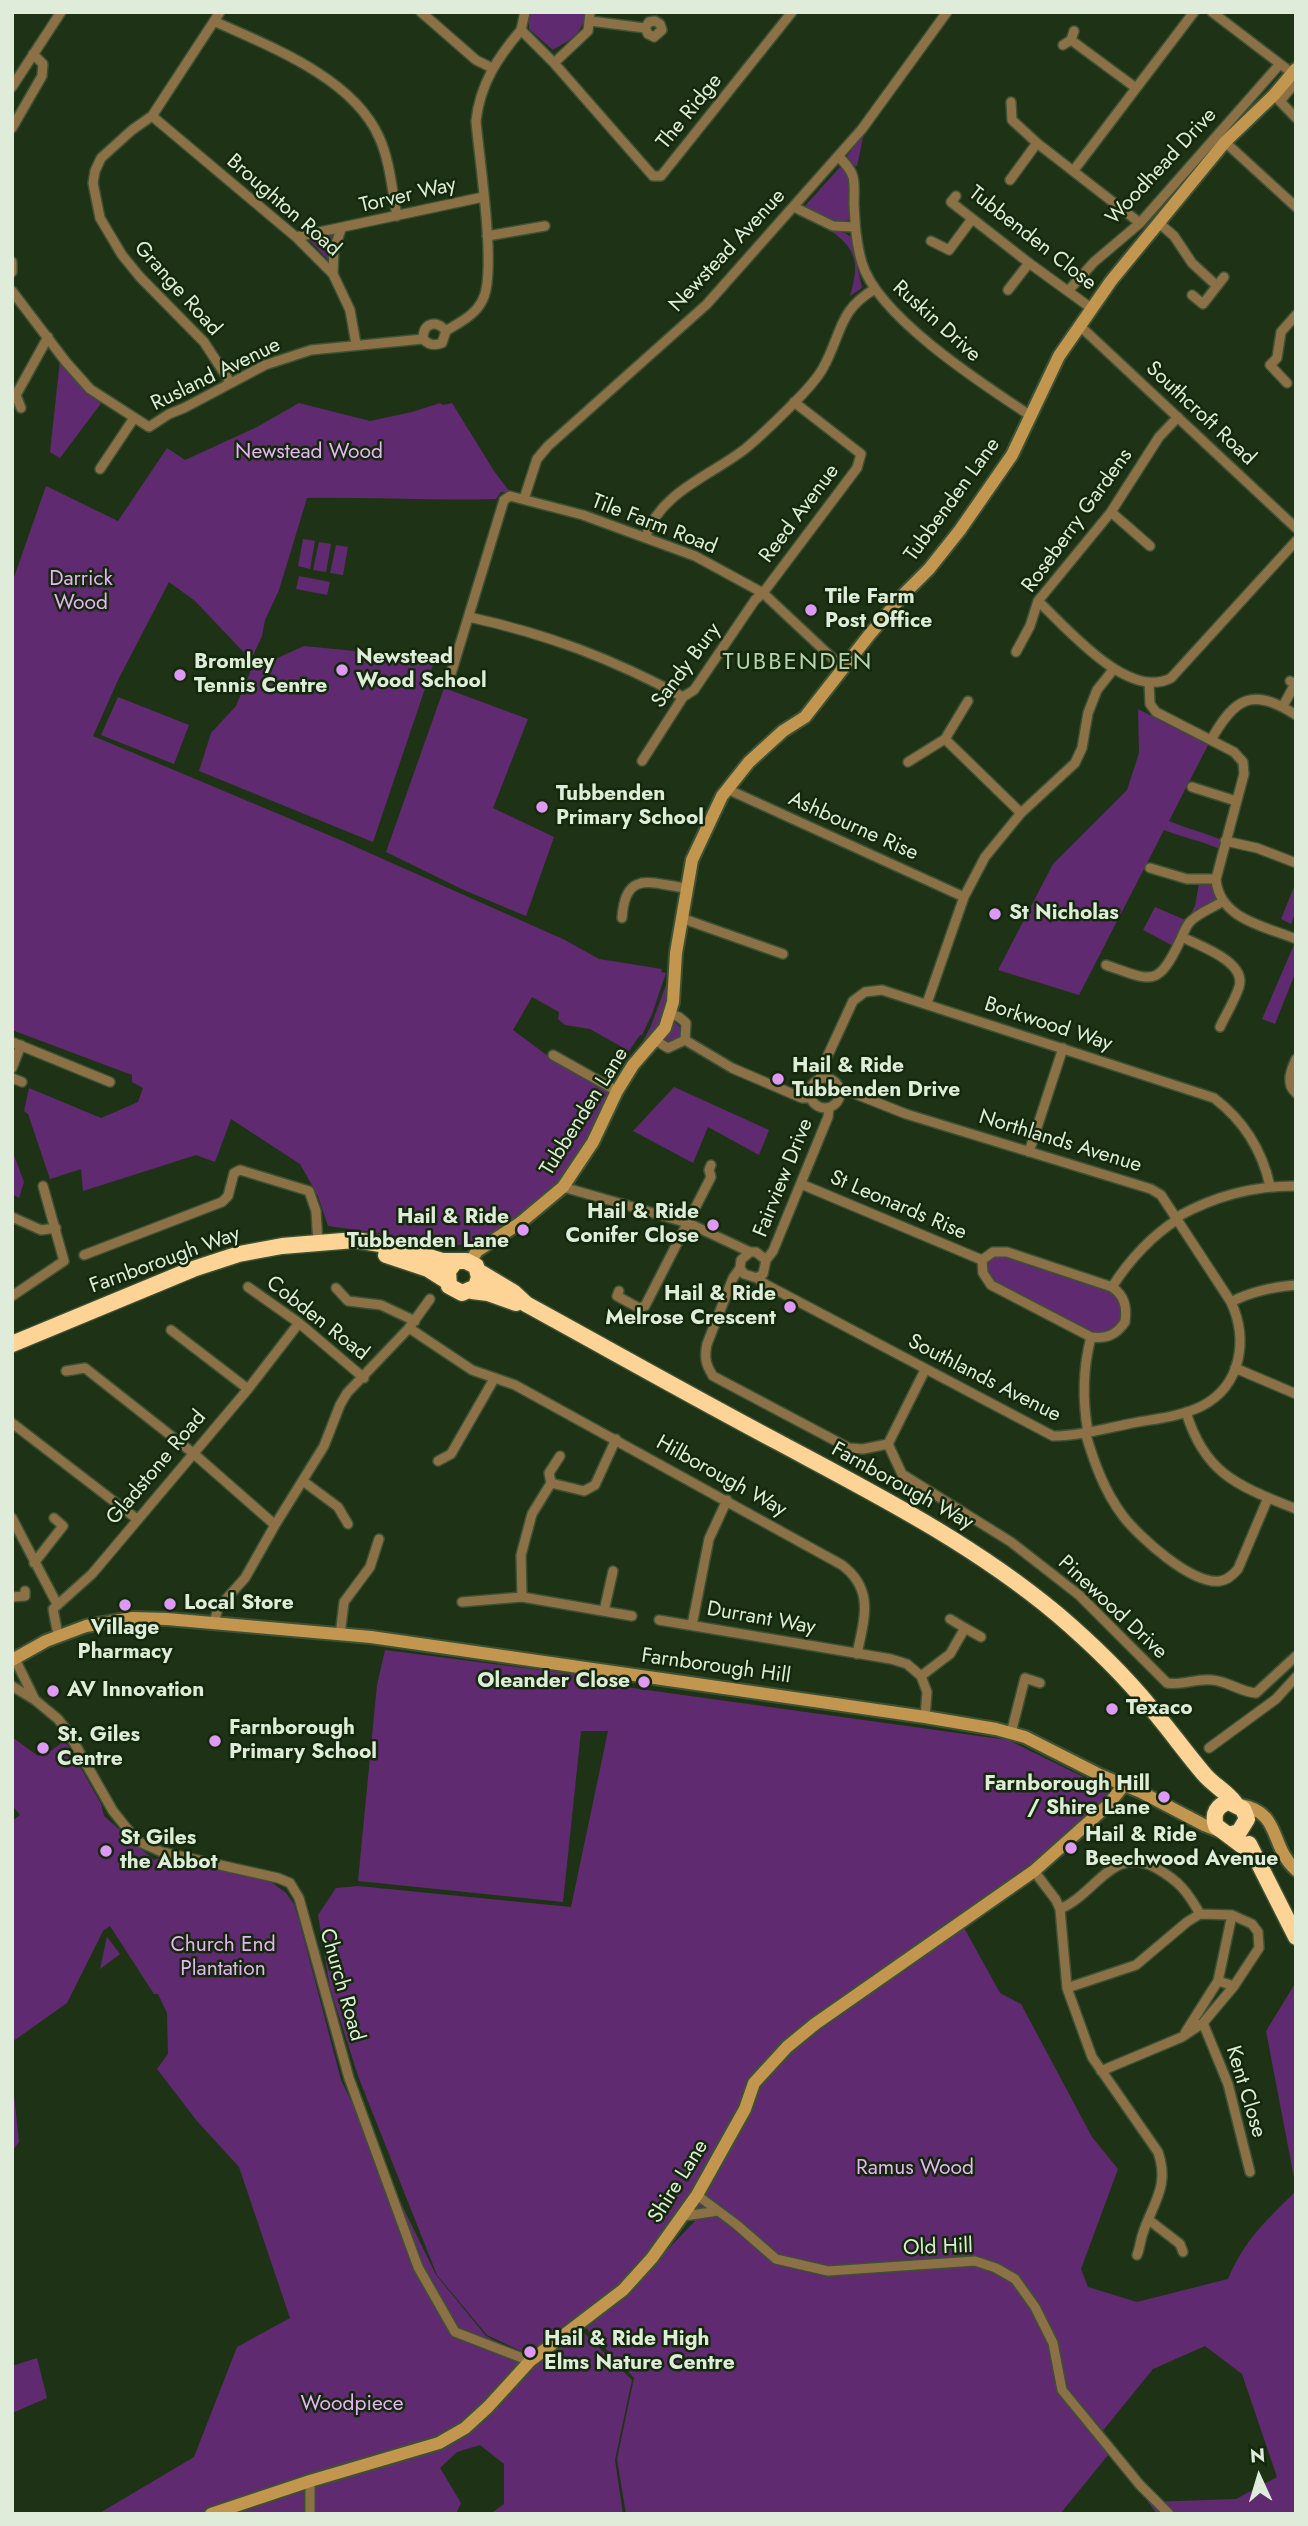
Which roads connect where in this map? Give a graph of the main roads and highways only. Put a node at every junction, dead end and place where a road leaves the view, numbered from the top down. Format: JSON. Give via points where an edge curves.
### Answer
{"nodes":[{"id":1,"x":338,"y":1243,"type":"junction"},
{"id":2,"x":468,"y":1265,"type":"junction"},
{"id":3,"x":447,"y":1281,"type":"junction"},
{"id":4,"x":472,"y":1291,"type":"junction"},
{"id":5,"x":526,"y":1304,"type":"junction"},
{"id":6,"x":12,"y":1344,"type":"edge"},
{"id":7,"x":1205,"y":1775,"type":"junction"},
{"id":8,"x":1246,"y":1813,"type":"junction"},
{"id":9,"x":1220,"y":1823,"type":"junction"},
{"id":10,"x":1252,"y":1853,"type":"junction"},
{"id":11,"x":1296,"y":1937,"type":"edge"}],
"edges":[{"from":1,"to":2,"type":"highway","name":"Farnborough Way","via":[[380,1243]]},
{"from":1,"to":3,"type":"highway","name":"Farnborough Way","via":[[410,1262]]},
{"from":1,"to":6,"type":"highway","name":"Farnborough Way","via":[[268,1248],[211,1262]]},
{"from":2,"to":3,"type":"highway","via":[[448,1271]]},
{"from":2,"to":4,"type":"highway","via":[[478,1282]]},
{"from":2,"to":5,"type":"highway","name":"Farnborough Way"},
{"from":3,"to":4,"type":"highway","via":[[457,1292]]},
{"from":4,"to":5,"type":"highway","name":"Farnborough Way"},
{"from":5,"to":7,"type":"highway","name":"Farnborough Way","via":[[925,1521],[986,1559],[1043,1602],[1104,1658]]},
{"from":7,"to":8,"type":"highway","name":"Farnborough Way"},
{"from":7,"to":9,"type":"highway","name":"Farnborough Way"},
{"from":8,"to":9,"type":"highway","via":[[1239,1832]]},
{"from":8,"to":9,"type":"highway","via":[[1224,1803]]},
{"from":8,"to":10,"type":"highway"},
{"from":9,"to":10,"type":"highway"},
{"from":10,"to":11,"type":"highway"}]}
